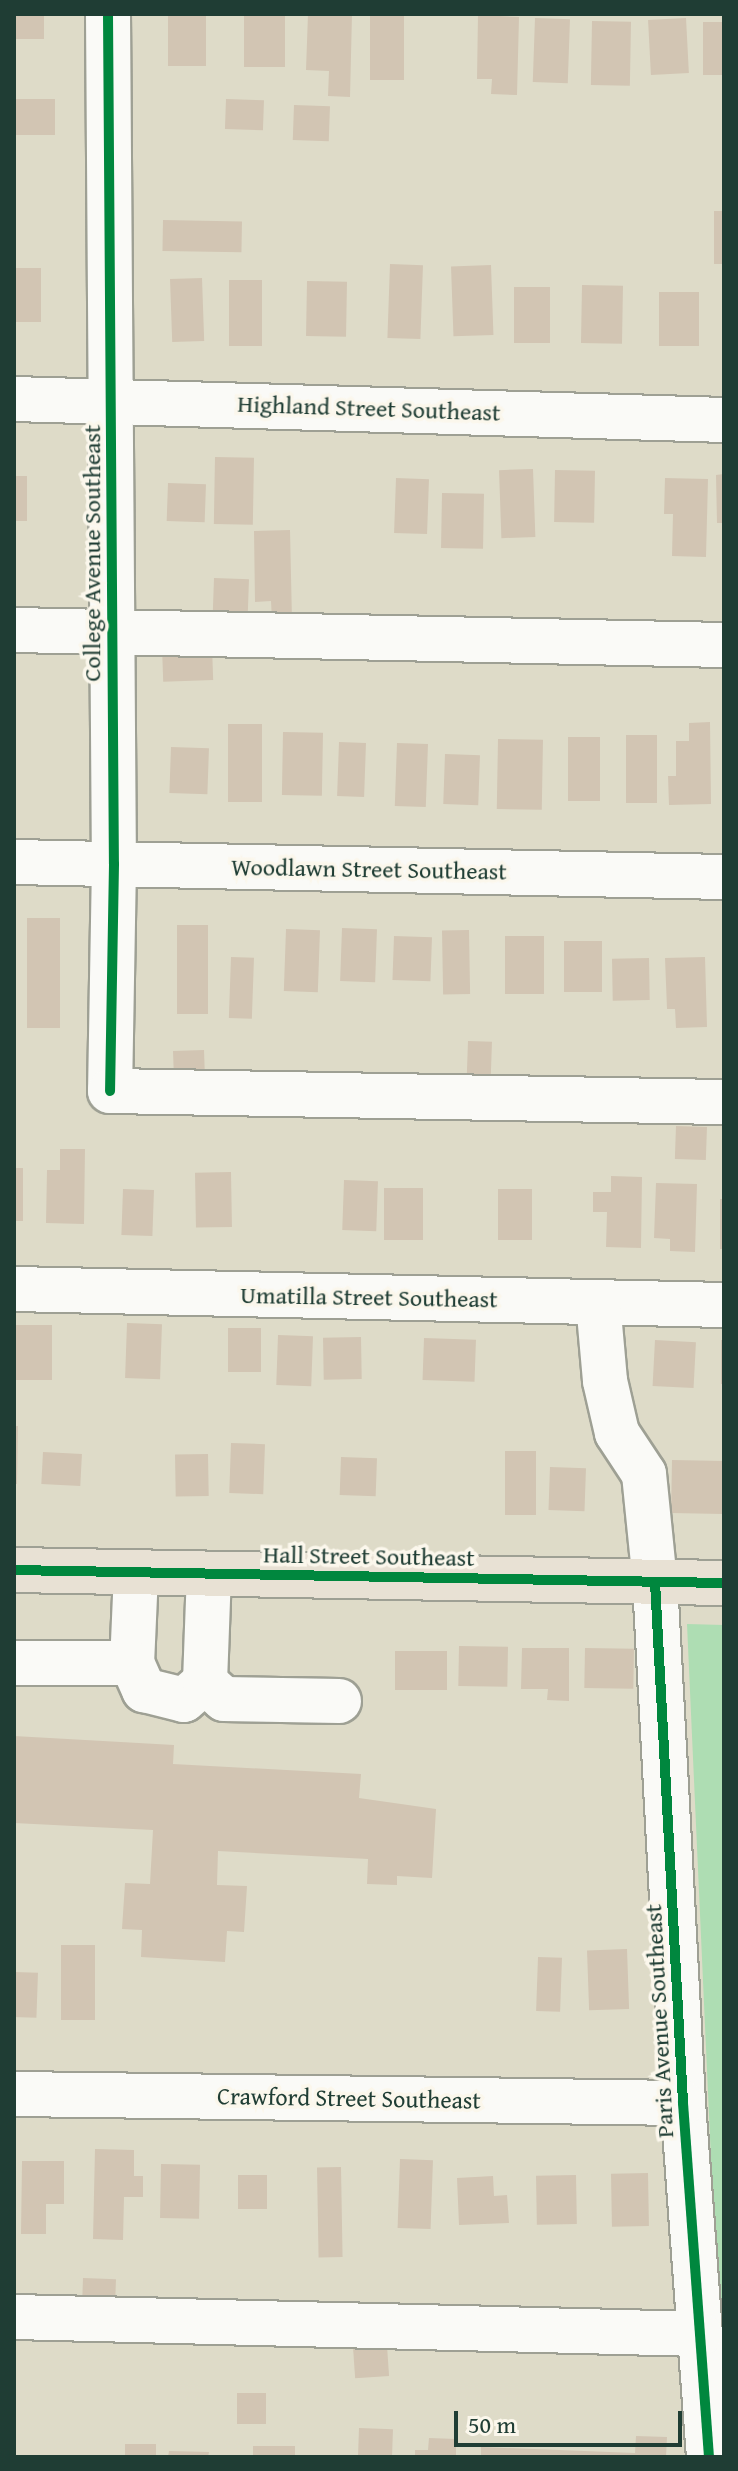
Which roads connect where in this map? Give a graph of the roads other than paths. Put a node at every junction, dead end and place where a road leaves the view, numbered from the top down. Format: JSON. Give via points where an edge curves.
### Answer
{"nodes":[{"id":1,"x":108,"y":14,"type":"edge"},
{"id":2,"x":14,"y":399,"type":"edge"},
{"id":3,"x":111,"y":400,"type":"junction"},
{"id":4,"x":724,"y":420,"type":"edge"},
{"id":5,"x":14,"y":630,"type":"edge"},
{"id":6,"x":113,"y":633,"type":"junction"},
{"id":7,"x":724,"y":645,"type":"edge"},
{"id":8,"x":14,"y":862,"type":"edge"},
{"id":9,"x":114,"y":864,"type":"junction"},
{"id":10,"x":724,"y":877,"type":"edge"},
{"id":11,"x":724,"y":1102,"type":"edge"},
{"id":12,"x":14,"y":1289,"type":"edge"},
{"id":13,"x":598,"y":1302,"type":"junction"},
{"id":14,"x":724,"y":1305,"type":"edge"},
{"id":15,"x":14,"y":1570,"type":"edge"},
{"id":16,"x":136,"y":1573,"type":"junction"},
{"id":17,"x":209,"y":1574,"type":"junction"},
{"id":18,"x":655,"y":1582,"type":"junction"},
{"id":19,"x":724,"y":1583,"type":"edge"},
{"id":20,"x":14,"y":1663,"type":"edge"},
{"id":21,"x":132,"y":1663,"type":"junction"},
{"id":22,"x":205,"y":1682,"type":"junction"},
{"id":23,"x":339,"y":1701,"type":"dead end"},
{"id":24,"x":14,"y":2094,"type":"edge"},
{"id":25,"x":683,"y":2103,"type":"junction"},
{"id":26,"x":14,"y":2317,"type":"edge"},
{"id":27,"x":700,"y":2334,"type":"junction"},
{"id":28,"x":709,"y":2457,"type":"edge"}],
"edges":[{"from":1,"to":3,"type":"street","name":"College Avenue Southeast"},
{"from":2,"to":3,"type":"street","name":"Highland Street Southeast"},
{"from":3,"to":4,"type":"street","name":"Highland Street Southeast"},
{"from":3,"to":6,"type":"street","name":"College Avenue Southeast"},
{"from":5,"to":6,"type":"street"},
{"from":6,"to":7,"type":"street"},
{"from":6,"to":9,"type":"street","name":"College Avenue Southeast"},
{"from":8,"to":9,"type":"street","name":"Woodlawn Street Southeast"},
{"from":9,"to":10,"type":"street","name":"Woodlawn Street Southeast"},
{"from":9,"to":11,"type":"street","name":"College Avenue Southeast","via":[[110,1091]]},
{"from":12,"to":13,"type":"street","name":"Umatilla Street Southeast"},
{"from":13,"to":14,"type":"street","name":"Umatilla Street Southeast"},
{"from":13,"to":18,"type":"street","name":"Paris Avenue Southeast","via":[[605,1381],[617,1433],[644,1474]]},
{"from":15,"to":16,"type":"main road","name":"Hall Street Southeast"},
{"from":16,"to":17,"type":"main road","name":"Hall Street Southeast"},
{"from":16,"to":21,"type":"street"},
{"from":17,"to":18,"type":"main road","name":"Hall Street Southeast"},
{"from":17,"to":22,"type":"street"},
{"from":18,"to":19,"type":"main road","name":"Hall Street Southeast"},
{"from":18,"to":25,"type":"street","name":"Paris Avenue Southeast"},
{"from":20,"to":21,"type":"street"},
{"from":21,"to":22,"type":"street","via":[[144,1690],[184,1700]]},
{"from":22,"to":23,"type":"street","via":[[224,1699]]},
{"from":24,"to":25,"type":"street","name":"Crawford Street Southeast"},
{"from":25,"to":27,"type":"street","name":"Paris Avenue Southeast"},
{"from":26,"to":27,"type":"street"},
{"from":27,"to":28,"type":"street","name":"Paris Avenue Southeast"}]}
